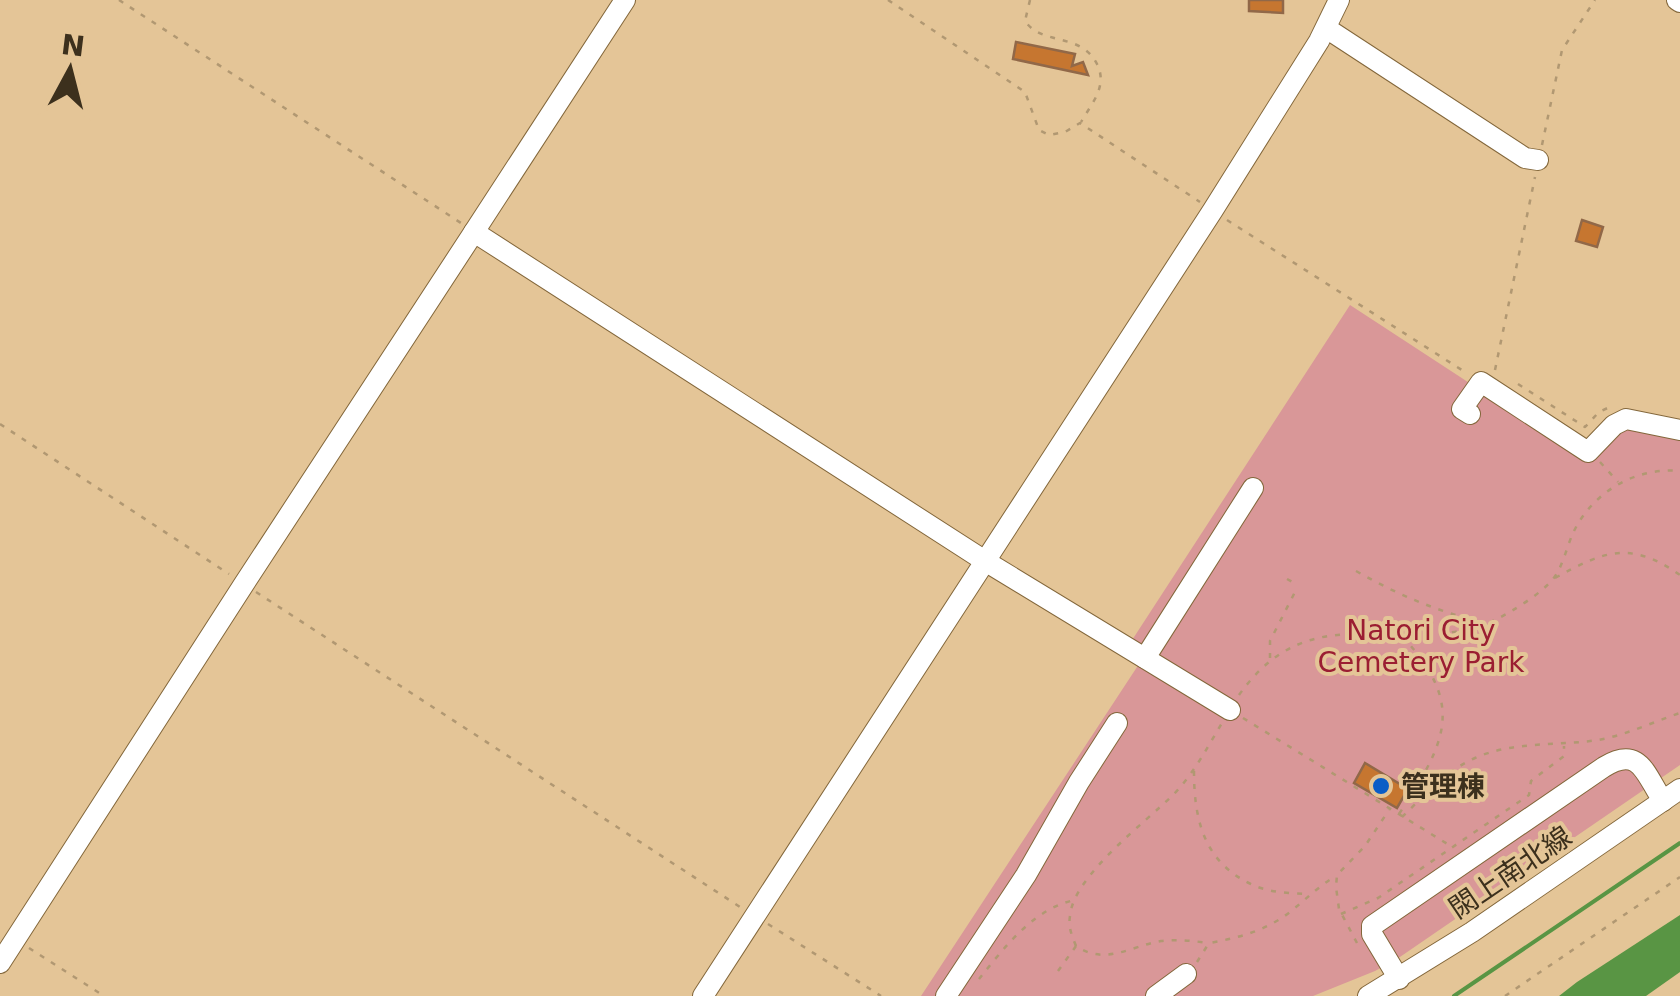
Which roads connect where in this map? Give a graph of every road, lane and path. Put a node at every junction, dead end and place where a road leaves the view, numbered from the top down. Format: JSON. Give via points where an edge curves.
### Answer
{"nodes":[{"id":1,"x":119,"y":0,"type":"edge"},
{"id":2,"x":625,"y":0,"type":"edge"},
{"id":3,"x":888,"y":0,"type":"edge"},
{"id":4,"x":1030,"y":0,"type":"edge"},
{"id":5,"x":1340,"y":0,"type":"edge"},
{"id":6,"x":1595,"y":0,"type":"edge"},
{"id":7,"x":1326,"y":28,"type":"junction"},
{"id":8,"x":1080,"y":123,"type":"junction"},
{"id":9,"x":1538,"y":160,"type":"junction"},
{"id":10,"x":1212,"y":210,"type":"junction"},
{"id":11,"x":474,"y":232,"type":"junction"},
{"id":12,"x":1510,"y":380,"type":"dead end"},
{"id":13,"x":1481,"y":382,"type":"junction"},
{"id":14,"x":1622,"y":403,"type":"dead end"},
{"id":15,"x":1470,"y":414,"type":"dead end"},
{"id":16,"x":0,"y":424,"type":"edge"},
{"id":17,"x":1680,"y":430,"type":"edge"},
{"id":18,"x":1588,"y":452,"type":"junction"},
{"id":19,"x":1680,"y":471,"type":"edge"},
{"id":20,"x":1619,"y":483,"type":"junction"},
{"id":21,"x":1254,"y":488,"type":"dead end"},
{"id":22,"x":985,"y":561,"type":"junction"},
{"id":23,"x":1356,"y":571,"type":"dead end"},
{"id":24,"x":1680,"y":575,"type":"edge"},
{"id":25,"x":1287,"y":579,"type":"dead end"},
{"id":26,"x":1554,"y":579,"type":"junction"},
{"id":27,"x":244,"y":584,"type":"junction"},
{"id":28,"x":1296,"y":584,"type":"dead end"},
{"id":29,"x":1296,"y":590,"type":"dead end"},
{"id":30,"x":1484,"y":623,"type":"junction"},
{"id":31,"x":1401,"y":634,"type":"junction"},
{"id":32,"x":1136,"y":653,"type":"junction"},
{"id":33,"x":1270,"y":659,"type":"junction"},
{"id":34,"x":1230,"y":710,"type":"junction"},
{"id":35,"x":1680,"y":713,"type":"edge"},
{"id":36,"x":1117,"y":723,"type":"dead end"},
{"id":37,"x":1564,"y":744,"type":"junction"},
{"id":38,"x":1194,"y":769,"type":"junction"},
{"id":39,"x":1671,"y":794,"type":"edge"},
{"id":40,"x":1389,"y":809,"type":"junction"},
{"id":41,"x":1400,"y":816,"type":"junction"},
{"id":42,"x":1452,"y":848,"type":"junction"},
{"id":43,"x":1337,"y":875,"type":"junction"},
{"id":44,"x":1680,"y":877,"type":"edge"},
{"id":45,"x":1309,"y":894,"type":"junction"},
{"id":46,"x":1075,"y":900,"type":"junction"},
{"id":47,"x":1342,"y":914,"type":"junction"},
{"id":48,"x":754,"y":916,"type":"junction"},
{"id":49,"x":16,"y":939,"type":"junction"},
{"id":50,"x":1209,"y":942,"type":"junction"},
{"id":51,"x":1076,"y":946,"type":"junction"},
{"id":52,"x":1360,"y":948,"type":"dead end"},
{"id":53,"x":0,"y":963,"type":"edge"},
{"id":54,"x":1058,"y":970,"type":"dead end"},
{"id":55,"x":1186,"y":974,"type":"joint"},
{"id":56,"x":1398,"y":979,"type":"junction"},
{"id":57,"x":972,"y":987,"type":"dead end"},
{"id":58,"x":104,"y":996,"type":"edge"},
{"id":59,"x":703,"y":996,"type":"edge"},
{"id":60,"x":881,"y":996,"type":"edge"},
{"id":61,"x":946,"y":996,"type":"edge"},
{"id":62,"x":1156,"y":996,"type":"edge"},
{"id":63,"x":1368,"y":996,"type":"edge"},
{"id":64,"x":1505,"y":996,"type":"edge"}],
"edges":[{"from":1,"to":11,"type":"path"},
{"from":2,"to":11,"type":"street"},
{"from":3,"to":8,"type":"path","via":[[1025,92],[1039,130],[1048,136]]},
{"from":4,"to":8,"type":"path","via":[[1025,21],[1032,30],[1085,47],[1103,76]]},
{"from":5,"to":7,"type":"street"},
{"from":6,"to":9,"type":"path","via":[[1562,50]]},
{"from":7,"to":9,"type":"street"},
{"from":7,"to":10,"type":"street"},
{"from":8,"to":10,"type":"path"},
{"from":9,"to":13,"type":"path","via":[[1495,370]]},
{"from":10,"to":13,"type":"path"},
{"from":10,"to":22,"type":"street"},
{"from":11,"to":22,"type":"street"},
{"from":11,"to":27,"type":"street"},
{"from":12,"to":14,"type":"path","via":[[1585,427]]},
{"from":13,"to":15,"type":"street","via":[[1462,409]]},
{"from":13,"to":18,"type":"street"},
{"from":16,"to":27,"type":"path"},
{"from":17,"to":18,"type":"street","via":[[1626,419]]},
{"from":18,"to":20,"type":"path"},
{"from":19,"to":20,"type":"path"},
{"from":20,"to":26,"type":"path","via":[[1584,513]]},
{"from":21,"to":32,"type":"street","via":[[1164,641]]},
{"from":22,"to":32,"type":"street"},
{"from":22,"to":48,"type":"street"},
{"from":23,"to":30,"type":"path","via":[[1423,605]]},
{"from":24,"to":26,"type":"path","via":[[1651,558],[1615,553]]},
{"from":25,"to":28,"type":"path"},
{"from":26,"to":30,"type":"path"},
{"from":27,"to":48,"type":"path"},
{"from":27,"to":49,"type":"street"},
{"from":29,"to":33,"type":"path","via":[[1270,641]]},
{"from":30,"to":31,"type":"path"},
{"from":31,"to":33,"type":"path","via":[[1322,636]]},
{"from":31,"to":41,"type":"path","via":[[1432,674],[1442,716],[1433,760]]},
{"from":32,"to":34,"type":"street","via":[[1202,702]]},
{"from":33,"to":34,"type":"path"},
{"from":34,"to":38,"type":"path"},
{"from":34,"to":40,"type":"path"},
{"from":35,"to":37,"type":"path"},
{"from":36,"to":61,"type":"street"},
{"from":37,"to":41,"type":"path","via":[[1477,757]]},
{"from":37,"to":42,"type":"path","via":[[1564,756],[1531,781],[1529,794]]},
{"from":38,"to":45,"type":"path","via":[[1198,820],[1216,856],[1255,886]]},
{"from":38,"to":46,"type":"path","via":[[1116,846]]},
{"from":39,"to":56,"type":"street","name":"閖上南北線"},
{"from":39,"to":56,"type":"street","via":[[1628,758],[1573,788],[1372,926]]},
{"from":40,"to":41,"type":"path"},
{"from":40,"to":43,"type":"path"},
{"from":41,"to":42,"type":"path"},
{"from":42,"to":47,"type":"path"},
{"from":43,"to":45,"type":"path"},
{"from":43,"to":47,"type":"path"},
{"from":44,"to":64,"type":"path"},
{"from":45,"to":50,"type":"path","via":[[1270,925]]},
{"from":46,"to":51,"type":"path","via":[[1070,931]]},
{"from":46,"to":57,"type":"path","via":[[1026,926]]},
{"from":47,"to":52,"type":"path"},
{"from":48,"to":59,"type":"street"},
{"from":48,"to":60,"type":"path"},
{"from":49,"to":53,"type":"street"},
{"from":49,"to":58,"type":"path"},
{"from":50,"to":51,"type":"path","via":[[1159,942],[1104,956]]},
{"from":50,"to":55,"type":"path"},
{"from":51,"to":54,"type":"path"},
{"from":55,"to":62,"type":"street"},
{"from":56,"to":63,"type":"street","name":"閖上南北線"}]}
